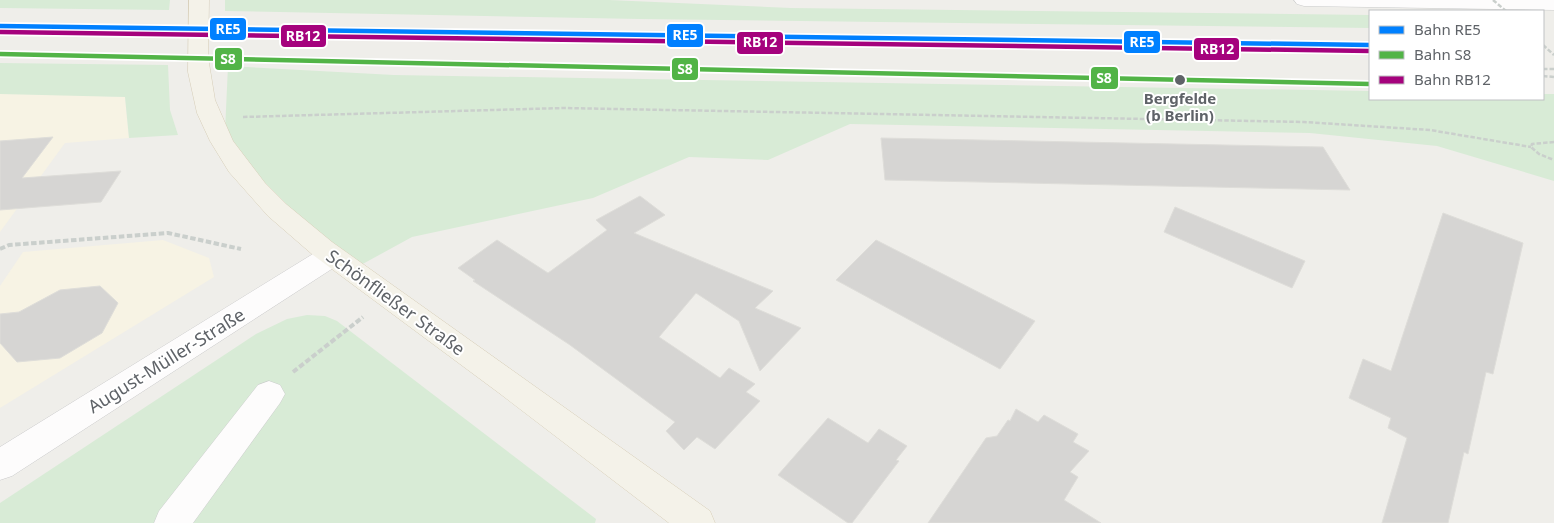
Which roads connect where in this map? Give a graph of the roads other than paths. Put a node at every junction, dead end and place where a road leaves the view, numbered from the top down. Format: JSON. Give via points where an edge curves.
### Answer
{"nodes":[{"id":1,"x":1304,"y":0,"type":"edge"},
{"id":2,"x":1554,"y":4,"type":"edge"},
{"id":3,"x":199,"y":5,"type":"edge"},
{"id":4,"x":331,"y":256,"type":"junction"},
{"id":5,"x":268,"y":394,"type":"road end"},
{"id":6,"x":0,"y":465,"type":"edge"},
{"id":7,"x":172,"y":523,"type":"edge"},
{"id":8,"x":697,"y":523,"type":"edge"}],
"edges":[{"from":1,"to":2,"type":"street"},
{"from":3,"to":4,"type":"main road","name":"Schönfließer Straße","via":[[203,96],[210,118],[261,194],[289,223]]},
{"from":4,"to":6,"type":"street","name":"August-Müller-Straße"},
{"from":4,"to":8,"type":"main road","name":"Schönfließer Straße"},
{"from":5,"to":7,"type":"street"}]}
